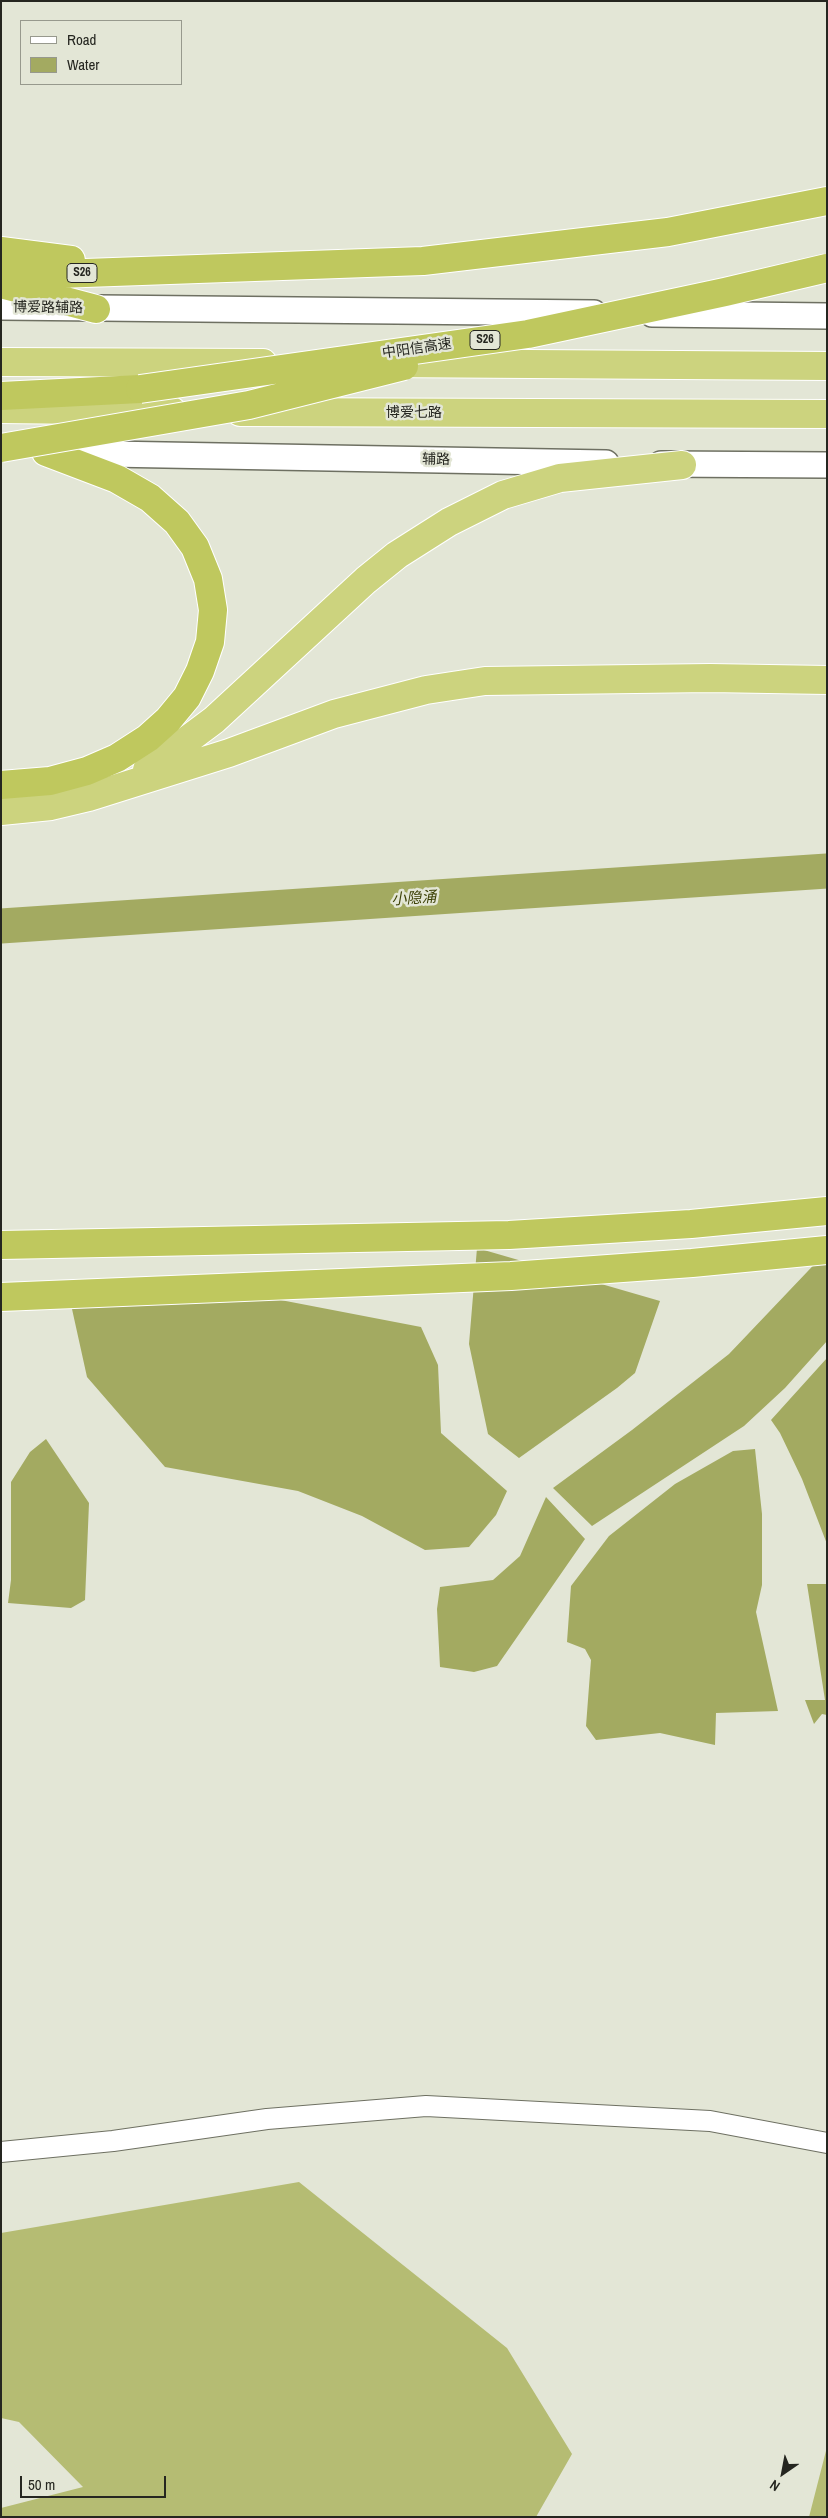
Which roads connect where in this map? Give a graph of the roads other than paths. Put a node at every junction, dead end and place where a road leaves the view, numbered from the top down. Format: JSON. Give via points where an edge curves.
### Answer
{"nodes":[{"id":1,"x":827,"y":201,"type":"edge"},
{"id":2,"x":1,"y":252,"type":"edge"},
{"id":3,"x":827,"y":268,"type":"edge"},
{"id":4,"x":162,"y":271,"type":"junction"},
{"id":5,"x":1,"y":276,"type":"edge"},
{"id":6,"x":1,"y":284,"type":"edge"},
{"id":7,"x":1,"y":307,"type":"edge"},
{"id":8,"x":96,"y":309,"type":"junction"},
{"id":9,"x":827,"y":316,"type":"edge"},
{"id":10,"x":528,"y":334,"type":"junction"},
{"id":11,"x":1,"y":362,"type":"edge"},
{"id":12,"x":827,"y":366,"type":"edge"},
{"id":13,"x":1,"y":396,"type":"edge"},
{"id":14,"x":1,"y":409,"type":"edge"},
{"id":15,"x":827,"y":414,"type":"edge"},
{"id":16,"x":1,"y":448,"type":"edge"},
{"id":17,"x":1,"y":452,"type":"edge"},
{"id":18,"x":46,"y":452,"type":"junction"},
{"id":19,"x":682,"y":465,"type":"junction"},
{"id":20,"x":827,"y":465,"type":"edge"},
{"id":21,"x":827,"y":680,"type":"edge"},
{"id":22,"x":1,"y":785,"type":"edge"},
{"id":23,"x":111,"y":790,"type":"junction"},
{"id":24,"x":1,"y":811,"type":"edge"},
{"id":25,"x":827,"y":1211,"type":"edge"},
{"id":26,"x":1,"y":1245,"type":"edge"},
{"id":27,"x":827,"y":1250,"type":"edge"},
{"id":28,"x":1,"y":1297,"type":"edge"},
{"id":29,"x":827,"y":2143,"type":"edge"},
{"id":30,"x":1,"y":2152,"type":"edge"}],
"edges":[{"from":1,"to":4,"type":"highway","number":"S26","via":[[668,232],[423,262]]},
{"from":2,"to":4,"type":"highway"},
{"from":3,"to":10,"type":"highway","name":"中阳信高速","number":"S26","bridge":true},
{"from":4,"to":5,"type":"highway","number":"S26"},
{"from":6,"to":8,"type":"highway"},
{"from":7,"to":8,"type":"street","name":"博爱路辅路"},
{"from":8,"to":9,"type":"street","name":"博爱路辅路"},
{"from":10,"to":13,"type":"highway","name":"中阳信高速","number":"S26","bridge":true,"via":[[140,388]]},
{"from":10,"to":16,"type":"highway","bridge":true,"via":[[249,405]]},
{"from":11,"to":12,"type":"highway"},
{"from":14,"to":15,"type":"highway","name":"博爱七路"},
{"from":17,"to":18,"type":"street"},
{"from":18,"to":19,"type":"street","name":"辅路"},
{"from":18,"to":22,"type":"highway","via":[[117,479],[150,498],[177,522],[195,547],[208,579],[213,610],[210,642],[200,672],[186,697],[148,738],[117,758],[87,770],[50,781]]},
{"from":19,"to":20,"type":"street","name":"辅路"},
{"from":19,"to":23,"type":"highway","via":[[560,478],[503,495],[449,522],[366,580],[189,740],[146,771]]},
{"from":21,"to":23,"type":"highway","via":[[485,681],[426,690],[334,714],[229,753]]},
{"from":23,"to":24,"type":"highway","via":[[51,806]]},
{"from":25,"to":26,"type":"highway","via":[[509,1236]]},
{"from":27,"to":28,"type":"highway","via":[[511,1276]]},
{"from":29,"to":30,"type":"street","via":[[710,2121],[426,2106],[267,2119]]}]}
